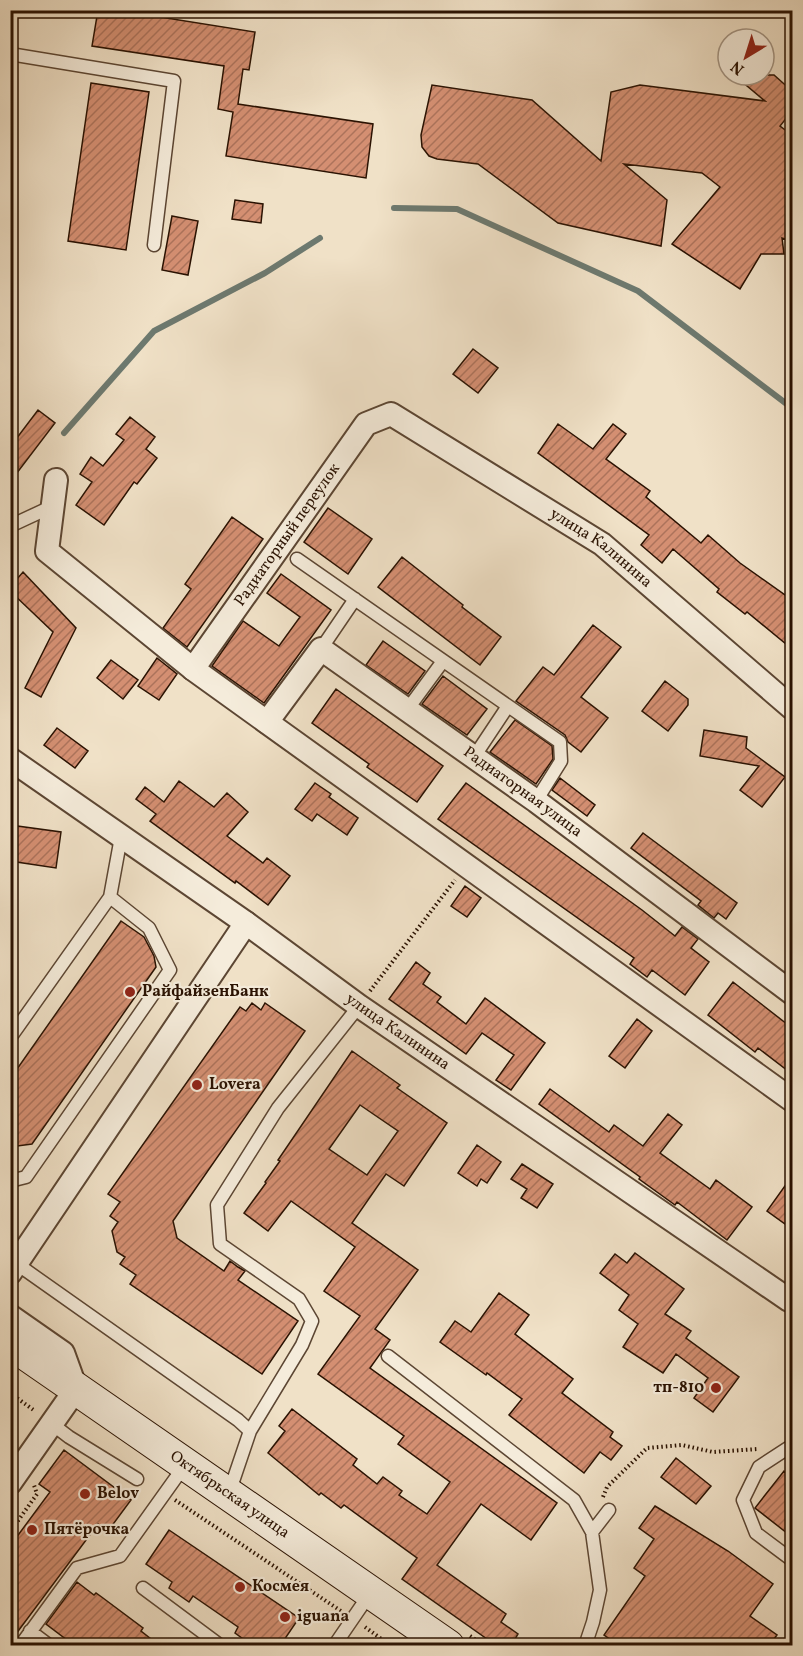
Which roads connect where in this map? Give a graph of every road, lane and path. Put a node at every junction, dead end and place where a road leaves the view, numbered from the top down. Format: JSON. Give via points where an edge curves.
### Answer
{"nodes":[{"id":1,"x":10,"y":54,"type":"edge"},
{"id":2,"x":154,"y":245,"type":"dead end"},
{"id":3,"x":391,"y":414,"type":"joint"},
{"id":4,"x":56,"y":480,"type":"dead end"},
{"id":5,"x":52,"y":506,"type":"junction"},
{"id":6,"x":10,"y":526,"type":"edge"},
{"id":7,"x":297,"y":559,"type":"dead end"},
{"id":8,"x":355,"y":599,"type":"junction"},
{"id":9,"x":321,"y":649,"type":"junction"},
{"id":10,"x":443,"y":661,"type":"junction"},
{"id":11,"x":192,"y":669,"type":"junction"},
{"id":12,"x":508,"y":706,"type":"junction"},
{"id":13,"x":792,"y":708,"type":"edge"},
{"id":14,"x":407,"y":710,"type":"junction"},
{"id":15,"x":267,"y":723,"type":"junction"},
{"id":16,"x":474,"y":757,"type":"junction"},
{"id":17,"x":10,"y":759,"type":"edge"},
{"id":18,"x":536,"y":801,"type":"junction"},
{"id":19,"x":121,"y":837,"type":"junction"},
{"id":20,"x":466,"y":865,"type":"junction"},
{"id":21,"x":111,"y":897,"type":"junction"},
{"id":22,"x":246,"y":923,"type":"junction"},
{"id":23,"x":792,"y":993,"type":"edge"},
{"id":24,"x":359,"y":1006,"type":"junction"},
{"id":25,"x":10,"y":1038,"type":"edge"},
{"id":26,"x":792,"y":1100,"type":"edge"},
{"id":27,"x":10,"y":1181,"type":"edge"},
{"id":28,"x":14,"y":1268,"type":"edge"},
{"id":29,"x":791,"y":1300,"type":"edge"},
{"id":30,"x":10,"y":1316,"type":"edge"},
{"id":31,"x":10,"y":1343,"type":"edge"},
{"id":32,"x":388,"y":1356,"type":"dead end"},
{"id":33,"x":76,"y":1389,"type":"junction"},
{"id":34,"x":10,"y":1393,"type":"edge"},
{"id":35,"x":44,"y":1418,"type":"junction"},
{"id":36,"x":250,"y":1431,"type":"junction"},
{"id":37,"x":790,"y":1448,"type":"edge"},
{"id":38,"x":186,"y":1464,"type":"junction"},
{"id":39,"x":41,"y":1476,"type":"dead end"},
{"id":40,"x":137,"y":1479,"type":"dead end"},
{"id":41,"x":11,"y":1483,"type":"edge"},
{"id":42,"x":165,"y":1493,"type":"junction"},
{"id":43,"x":229,"y":1494,"type":"junction"},
{"id":44,"x":609,"y":1510,"type":"dead end"},
{"id":45,"x":10,"y":1532,"type":"edge"},
{"id":46,"x":592,"y":1532,"type":"junction"},
{"id":47,"x":792,"y":1560,"type":"edge"},
{"id":48,"x":143,"y":1588,"type":"dead end"},
{"id":49,"x":371,"y":1592,"type":"junction"},
{"id":50,"x":353,"y":1618,"type":"junction"},
{"id":51,"x":30,"y":1631,"type":"junction"},
{"id":52,"x":20,"y":1646,"type":"edge"},
{"id":53,"x":50,"y":1646,"type":"edge"},
{"id":54,"x":221,"y":1646,"type":"edge"},
{"id":55,"x":334,"y":1646,"type":"edge"},
{"id":56,"x":391,"y":1646,"type":"edge"},
{"id":57,"x":448,"y":1646,"type":"edge"},
{"id":58,"x":585,"y":1646,"type":"edge"}],
"edges":[{"from":1,"to":2,"type":"lane","via":[[174,81]]},
{"from":3,"to":11,"type":"street","name":"Радиаторный переулок","via":[[366,424]]},
{"from":3,"to":13,"type":"street","name":"улица Калинина","via":[[602,544]]},
{"from":4,"to":5,"type":"street"},
{"from":5,"to":6,"type":"lane"},
{"from":5,"to":11,"type":"street","via":[[46,551]]},
{"from":7,"to":8,"type":"lane"},
{"from":8,"to":9,"type":"lane"},
{"from":8,"to":10,"type":"lane"},
{"from":9,"to":14,"type":"street","name":"Радиаторная улица"},
{"from":9,"to":15,"type":"street"},
{"from":10,"to":12,"type":"lane"},
{"from":10,"to":14,"type":"lane"},
{"from":11,"to":15,"type":"street"},
{"from":12,"to":16,"type":"lane"},
{"from":12,"to":18,"type":"lane","via":[[560,742],[561,761]]},
{"from":14,"to":16,"type":"street","name":"Радиаторная улица"},
{"from":15,"to":20,"type":"street"},
{"from":16,"to":18,"type":"street","name":"Радиаторная улица"},
{"from":17,"to":19,"type":"street","name":"улица Калинина"},
{"from":18,"to":23,"type":"street","name":"Радиаторная улица"},
{"from":19,"to":21,"type":"lane"},
{"from":19,"to":22,"type":"street","name":"улица Калинина"},
{"from":20,"to":24,"type":"path"},
{"from":20,"to":26,"type":"street"},
{"from":21,"to":25,"type":"lane"},
{"from":21,"to":27,"type":"lane","via":[[149,928],[170,970],[26,1177]]},
{"from":22,"to":24,"type":"street","name":"улица Калинина"},
{"from":22,"to":28,"type":"street"},
{"from":24,"to":29,"type":"street","name":"улица Калинина"},
{"from":24,"to":36,"type":"lane","via":[[278,1108],[217,1205],[220,1244],[299,1299],[312,1321],[302,1345]]},
{"from":28,"to":36,"type":"lane"},
{"from":30,"to":33,"type":"street","via":[[63,1353]]},
{"from":31,"to":33,"type":"street","name":"Октябрьская улица"},
{"from":32,"to":46,"type":"lane","via":[[574,1500]]},
{"from":33,"to":35,"type":"street"},
{"from":33,"to":38,"type":"street","name":"Октябрьская улица"},
{"from":34,"to":35,"type":"path"},
{"from":35,"to":40,"type":"lane"},
{"from":35,"to":41,"type":"street"},
{"from":36,"to":43,"type":"lane"},
{"from":37,"to":46,"type":"path","via":[[713,1452],[682,1444],[647,1448],[607,1487]]},
{"from":37,"to":47,"type":"lane","via":[[759,1467],[743,1500],[756,1533]]},
{"from":38,"to":42,"type":"lane"},
{"from":38,"to":43,"type":"street","name":"Октябрьская улица"},
{"from":39,"to":45,"type":"path","via":[[34,1485],[37,1494]]},
{"from":42,"to":50,"type":"path"},
{"from":42,"to":51,"type":"lane","via":[[120,1556],[77,1568]]},
{"from":43,"to":49,"type":"street","name":"Октябрьская улица"},
{"from":44,"to":46,"type":"lane"},
{"from":46,"to":58,"type":"lane","via":[[600,1590]]},
{"from":48,"to":54,"type":"lane"},
{"from":49,"to":50,"type":"lane"},
{"from":49,"to":57,"type":"street","name":"Октябрьская улица"},
{"from":50,"to":55,"type":"lane"},
{"from":50,"to":56,"type":"path"},
{"from":51,"to":52,"type":"lane"},
{"from":51,"to":53,"type":"lane"}]}
